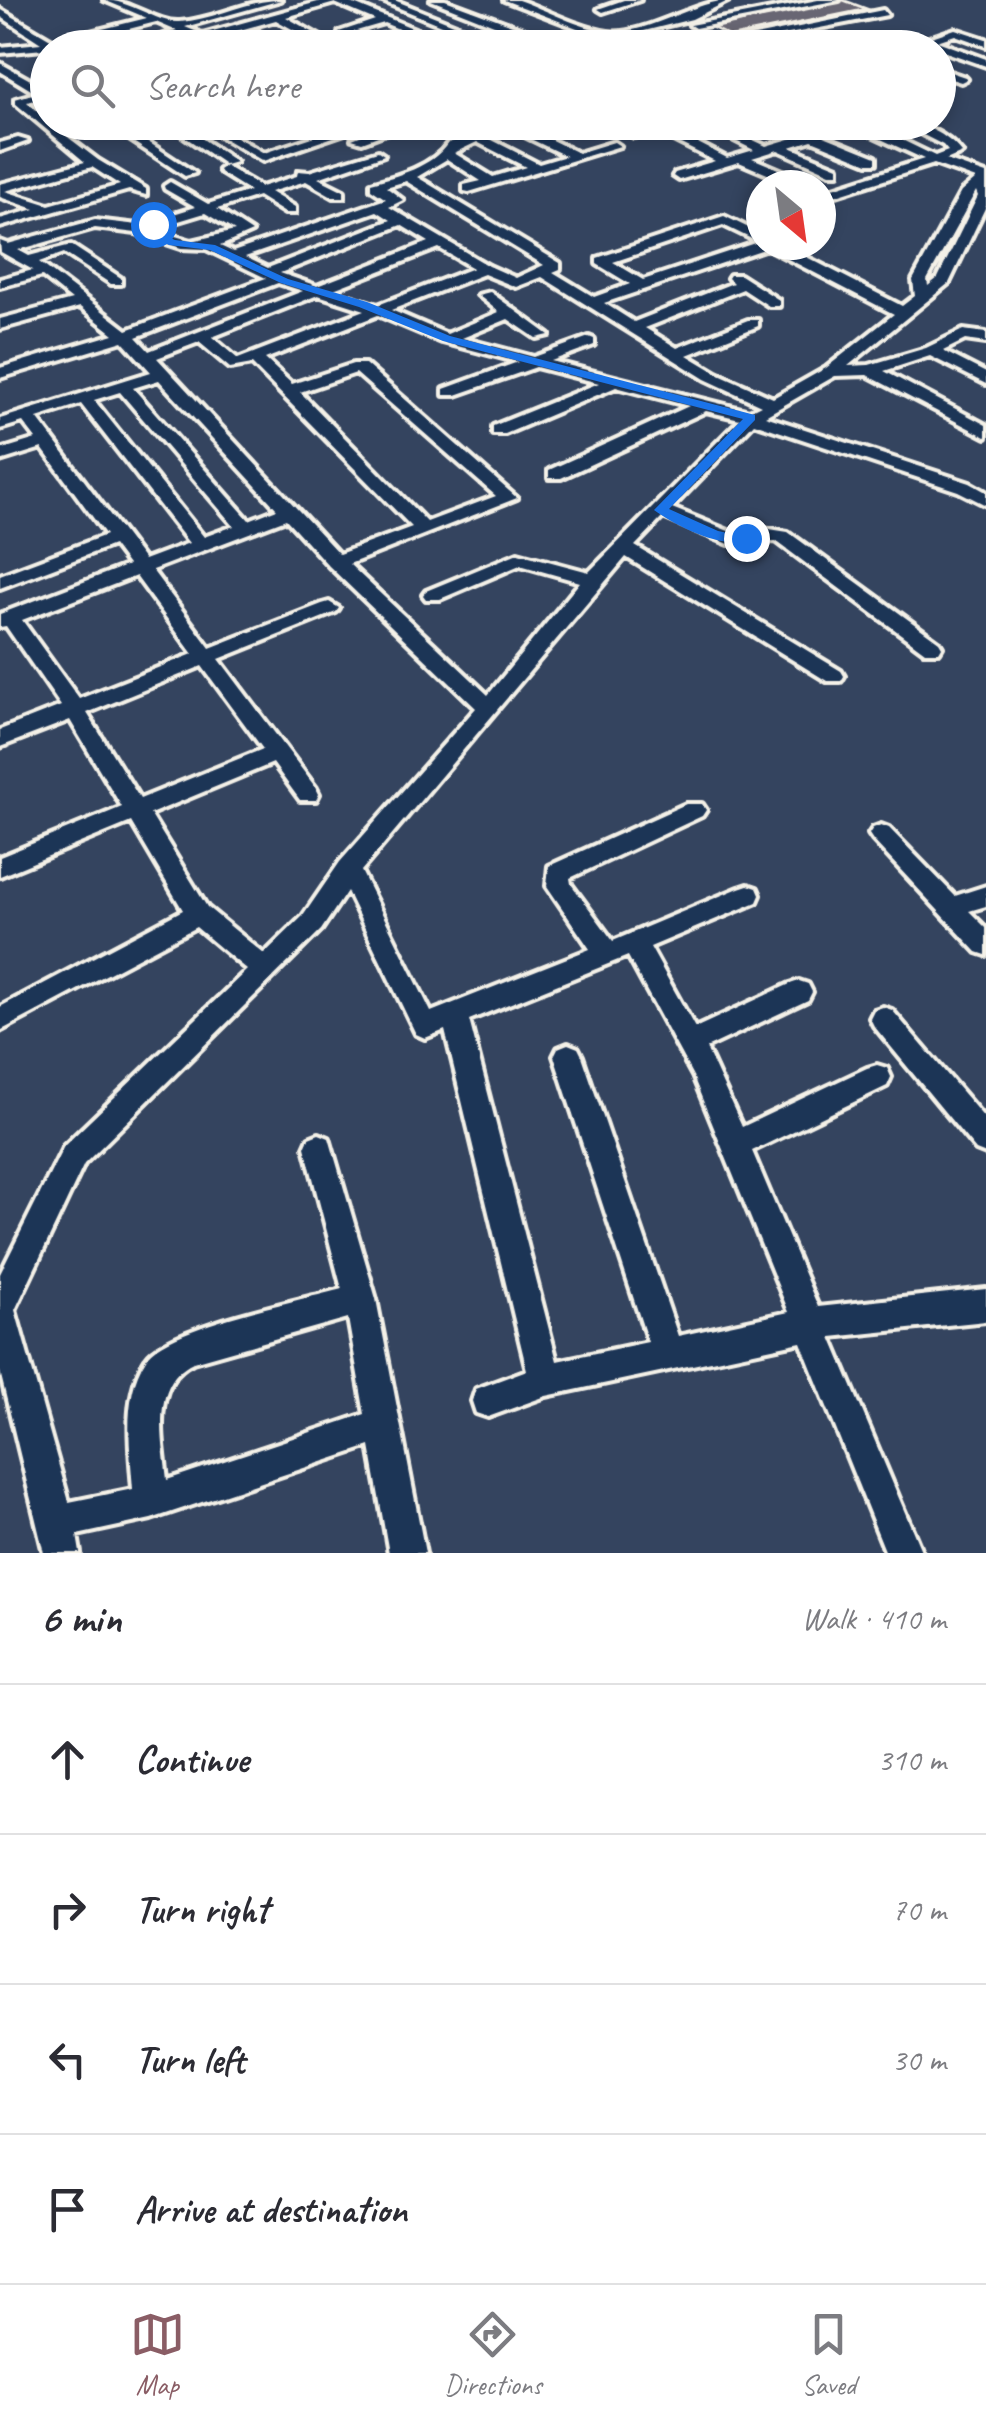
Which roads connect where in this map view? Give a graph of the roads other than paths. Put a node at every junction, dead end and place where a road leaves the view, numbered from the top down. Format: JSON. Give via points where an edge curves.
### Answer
{"nodes":[{"id":1,"x":10,"y":0,"type":"edge"},
{"id":2,"x":109,"y":0,"type":"edge"},
{"id":3,"x":226,"y":0,"type":"edge"},
{"id":4,"x":276,"y":0,"type":"edge"},
{"id":5,"x":335,"y":0,"type":"edge"},
{"id":6,"x":385,"y":0,"type":"edge"},
{"id":7,"x":436,"y":0,"type":"edge"},
{"id":8,"x":508,"y":0,"type":"edge"},
{"id":9,"x":528,"y":0,"type":"edge"},
{"id":10,"x":635,"y":0,"type":"edge"},
{"id":11,"x":725,"y":0,"type":"edge"},
{"id":12,"x":834,"y":0,"type":"edge"},
{"id":13,"x":0,"y":2,"type":"edge"},
{"id":14,"x":692,"y":4,"type":"dead end"},
{"id":15,"x":245,"y":8,"type":"junction"},
{"id":16,"x":706,"y":8,"type":"junction"},
{"id":17,"x":358,"y":9,"type":"junction"},
{"id":18,"x":602,"y":9,"type":"dead end"},
{"id":19,"x":0,"y":12,"type":"edge"},
{"id":20,"x":882,"y":13,"type":"dead end"},
{"id":21,"x":477,"y":15,"type":"junction"},
{"id":22,"x":277,"y":16,"type":"junction"},
{"id":23,"x":330,"y":16,"type":"dead end"},
{"id":24,"x":157,"y":19,"type":"junction"},
{"id":25,"x":384,"y":20,"type":"junction"},
{"id":26,"x":692,"y":21,"type":"junction"},
{"id":27,"x":446,"y":23,"type":"junction"},
{"id":28,"x":179,"y":29,"type":"junction"},
{"id":29,"x":34,"y":30,"type":"edge"},
{"id":30,"x":117,"y":30,"type":"edge"},
{"id":31,"x":176,"y":30,"type":"edge"},
{"id":32,"x":236,"y":30,"type":"edge"},
{"id":33,"x":302,"y":30,"type":"edge"},
{"id":34,"x":354,"y":30,"type":"edge"},
{"id":35,"x":412,"y":30,"type":"edge"},
{"id":36,"x":463,"y":30,"type":"edge"},
{"id":37,"x":517,"y":30,"type":"edge"},
{"id":38,"x":602,"y":30,"type":"edge"},
{"id":39,"x":605,"y":30,"type":"edge"},
{"id":40,"x":639,"y":30,"type":"edge"},
{"id":41,"x":703,"y":30,"type":"edge"},
{"id":42,"x":800,"y":30,"type":"edge"},
{"id":43,"x":956,"y":32,"type":"edge"},
{"id":44,"x":986,"y":34,"type":"edge"},
{"id":45,"x":972,"y":38,"type":"junction"},
{"id":46,"x":986,"y":43,"type":"edge"},
{"id":47,"x":30,"y":48,"type":"edge"},
{"id":48,"x":0,"y":50,"type":"edge"},
{"id":49,"x":956,"y":52,"type":"edge"},
{"id":50,"x":986,"y":63,"type":"edge"},
{"id":51,"x":0,"y":66,"type":"edge"},
{"id":52,"x":956,"y":77,"type":"edge"},
{"id":53,"x":961,"y":79,"type":"dead end"},
{"id":54,"x":0,"y":80,"type":"edge"},
{"id":55,"x":15,"y":83,"type":"junction"},
{"id":56,"x":30,"y":86,"type":"edge"},
{"id":57,"x":30,"y":97,"type":"edge"},
{"id":58,"x":30,"y":110,"type":"edge"},
{"id":59,"x":66,"y":140,"type":"edge"},
{"id":60,"x":137,"y":140,"type":"edge"},
{"id":61,"x":192,"y":140,"type":"edge"},
{"id":62,"x":232,"y":140,"type":"edge"},
{"id":63,"x":272,"y":140,"type":"edge"},
{"id":64,"x":316,"y":140,"type":"edge"},
{"id":65,"x":352,"y":140,"type":"edge"},
{"id":66,"x":469,"y":140,"type":"edge"},
{"id":67,"x":483,"y":140,"type":"edge"},
{"id":68,"x":547,"y":140,"type":"edge"},
{"id":69,"x":682,"y":140,"type":"edge"},
{"id":70,"x":751,"y":140,"type":"edge"},
{"id":71,"x":799,"y":140,"type":"edge"},
{"id":72,"x":817,"y":140,"type":"edge"},
{"id":73,"x":890,"y":140,"type":"edge"},
{"id":74,"x":940,"y":140,"type":"edge"},
{"id":75,"x":22,"y":141,"type":"dead end"},
{"id":76,"x":0,"y":146,"type":"edge"},
{"id":77,"x":614,"y":146,"type":"dead end"},
{"id":78,"x":246,"y":148,"type":"junction"},
{"id":79,"x":772,"y":148,"type":"junction"},
{"id":80,"x":447,"y":154,"type":"junction"},
{"id":81,"x":268,"y":156,"type":"junction"},
{"id":82,"x":577,"y":157,"type":"junction"},
{"id":83,"x":741,"y":158,"type":"junction"},
{"id":84,"x":872,"y":160,"type":"dead end"},
{"id":85,"x":726,"y":162,"type":"junction"},
{"id":86,"x":937,"y":162,"type":"junction"},
{"id":87,"x":94,"y":163,"type":"junction"},
{"id":88,"x":537,"y":168,"type":"junction"},
{"id":89,"x":769,"y":170,"type":"edge"},
{"id":90,"x":834,"y":170,"type":"dead end"},
{"id":91,"x":189,"y":173,"type":"dead end"},
{"id":92,"x":679,"y":176,"type":"dead end"},
{"id":93,"x":408,"y":177,"type":"junction"},
{"id":94,"x":309,"y":178,"type":"junction"},
{"id":95,"x":984,"y":180,"type":"edge"},
{"id":96,"x":490,"y":182,"type":"junction"},
{"id":97,"x":170,"y":186,"type":"dead end"},
{"id":98,"x":469,"y":188,"type":"dead end"},
{"id":99,"x":0,"y":190,"type":"edge"},
{"id":100,"x":258,"y":191,"type":"junction"},
{"id":101,"x":836,"y":192,"type":"edge"},
{"id":102,"x":339,"y":194,"type":"dead end"},
{"id":103,"x":378,"y":206,"type":"junction"},
{"id":104,"x":206,"y":208,"type":"junction"},
{"id":105,"x":48,"y":209,"type":"junction"},
{"id":106,"x":290,"y":210,"type":"dead end"},
{"id":107,"x":402,"y":220,"type":"junction"},
{"id":108,"x":0,"y":223,"type":"edge"},
{"id":109,"x":96,"y":224,"type":"junction"},
{"id":110,"x":139,"y":229,"type":"junction"},
{"id":111,"x":746,"y":233,"type":"edge"},
{"id":112,"x":442,"y":242,"type":"junction"},
{"id":113,"x":3,"y":248,"type":"edge"},
{"id":114,"x":212,"y":248,"type":"junction"},
{"id":115,"x":746,"y":248,"type":"edge"},
{"id":116,"x":231,"y":257,"type":"junction"},
{"id":117,"x":801,"y":260,"type":"edge"},
{"id":118,"x":24,"y":262,"type":"junction"},
{"id":119,"x":709,"y":262,"type":"junction"},
{"id":120,"x":484,"y":269,"type":"junction"},
{"id":121,"x":44,"y":271,"type":"junction"},
{"id":122,"x":542,"y":272,"type":"junction"},
{"id":123,"x":273,"y":276,"type":"junction"},
{"id":124,"x":116,"y":282,"type":"dead end"},
{"id":125,"x":0,"y":283,"type":"edge"},
{"id":126,"x":642,"y":284,"type":"junction"},
{"id":127,"x":744,"y":284,"type":"junction"},
{"id":128,"x":318,"y":289,"type":"junction"},
{"id":129,"x":485,"y":295,"type":"dead end"},
{"id":130,"x":82,"y":302,"type":"junction"},
{"id":131,"x":774,"y":302,"type":"dead end"},
{"id":132,"x":592,"y":303,"type":"junction"},
{"id":133,"x":378,"y":310,"type":"junction"},
{"id":134,"x":509,"y":312,"type":"junction"},
{"id":135,"x":900,"y":312,"type":"junction"},
{"id":136,"x":753,"y":323,"type":"dead end"},
{"id":137,"x":0,"y":324,"type":"edge"},
{"id":138,"x":632,"y":328,"type":"junction"},
{"id":139,"x":200,"y":334,"type":"junction"},
{"id":140,"x":540,"y":335,"type":"dead end"},
{"id":141,"x":124,"y":336,"type":"junction"},
{"id":142,"x":986,"y":338,"type":"edge"},
{"id":143,"x":446,"y":339,"type":"junction"},
{"id":144,"x":590,"y":342,"type":"dead end"},
{"id":145,"x":931,"y":351,"type":"junction"},
{"id":146,"x":674,"y":354,"type":"junction"},
{"id":147,"x":144,"y":358,"type":"junction"},
{"id":148,"x":255,"y":358,"type":"junction"},
{"id":149,"x":530,"y":363,"type":"junction"},
{"id":150,"x":832,"y":370,"type":"junction"},
{"id":151,"x":870,"y":370,"type":"junction"},
{"id":152,"x":0,"y":372,"type":"edge"},
{"id":153,"x":160,"y":374,"type":"junction"},
{"id":154,"x":986,"y":379,"type":"edge"},
{"id":155,"x":612,"y":384,"type":"junction"},
{"id":156,"x":124,"y":386,"type":"junction"},
{"id":157,"x":289,"y":390,"type":"junction"},
{"id":158,"x":450,"y":392,"type":"dead end"},
{"id":159,"x":85,"y":399,"type":"junction"},
{"id":160,"x":773,"y":404,"type":"junction"},
{"id":161,"x":703,"y":406,"type":"junction"},
{"id":162,"x":27,"y":416,"type":"junction"},
{"id":163,"x":751,"y":418,"type":"junction"},
{"id":164,"x":0,"y":424,"type":"edge"},
{"id":165,"x":500,"y":430,"type":"dead end"},
{"id":166,"x":986,"y":432,"type":"edge"},
{"id":167,"x":48,"y":441,"type":"junction"},
{"id":168,"x":0,"y":456,"type":"edge"},
{"id":169,"x":555,"y":474,"type":"dead end"},
{"id":170,"x":986,"y":500,"type":"edge"},
{"id":171,"x":661,"y":510,"type":"junction"},
{"id":172,"x":289,"y":511,"type":"junction"},
{"id":173,"x":244,"y":526,"type":"junction"},
{"id":174,"x":424,"y":529,"type":"junction"},
{"id":175,"x":118,"y":537,"type":"junction"},
{"id":176,"x":199,"y":543,"type":"junction"},
{"id":177,"x":624,"y":548,"type":"junction"},
{"id":178,"x":336,"y":562,"type":"junction"},
{"id":179,"x":141,"y":565,"type":"junction"},
{"id":180,"x":594,"y":579,"type":"junction"},
{"id":181,"x":0,"y":582,"type":"edge"},
{"id":182,"x":433,"y":596,"type":"dead end"},
{"id":183,"x":330,"y":608,"type":"dead end"},
{"id":184,"x":5,"y":619,"type":"edge"},
{"id":185,"x":932,"y":647,"type":"dead end"},
{"id":186,"x":208,"y":656,"type":"junction"},
{"id":187,"x":834,"y":676,"type":"dead end"},
{"id":188,"x":489,"y":708,"type":"junction"},
{"id":189,"x":74,"y":709,"type":"junction"},
{"id":190,"x":0,"y":739,"type":"edge"},
{"id":191,"x":277,"y":752,"type":"junction"},
{"id":192,"x":308,"y":794,"type":"dead end"},
{"id":193,"x":132,"y":810,"type":"junction"},
{"id":194,"x":694,"y":810,"type":"dead end"},
{"id":195,"x":881,"y":834,"type":"dead end"},
{"id":196,"x":0,"y":867,"type":"edge"},
{"id":197,"x":348,"y":869,"type":"junction"},
{"id":198,"x":748,"y":895,"type":"dead end"},
{"id":199,"x":986,"y":896,"type":"edge"},
{"id":200,"x":951,"y":907,"type":"junction"},
{"id":201,"x":198,"y":914,"type":"junction"},
{"id":202,"x":986,"y":945,"type":"edge"},
{"id":203,"x":621,"y":948,"type":"junction"},
{"id":204,"x":264,"y":969,"type":"junction"},
{"id":205,"x":799,"y":992,"type":"dead end"},
{"id":206,"x":454,"y":1014,"type":"junction"},
{"id":207,"x":883,"y":1018,"type":"dead end"},
{"id":208,"x":0,"y":1020,"type":"edge"},
{"id":209,"x":689,"y":1043,"type":"junction"},
{"id":210,"x":568,"y":1056,"type":"dead end"},
{"id":211,"x":877,"y":1076,"type":"dead end"},
{"id":212,"x":986,"y":1140,"type":"edge"},
{"id":213,"x":736,"y":1145,"type":"junction"},
{"id":214,"x":318,"y":1147,"type":"dead end"},
{"id":215,"x":360,"y":1299,"type":"junction"},
{"id":216,"x":986,"y":1304,"type":"edge"},
{"id":217,"x":0,"y":1309,"type":"edge"},
{"id":218,"x":810,"y":1324,"type":"junction"},
{"id":219,"x":668,"y":1354,"type":"junction"},
{"id":220,"x":546,"y":1380,"type":"junction"},
{"id":221,"x":488,"y":1401,"type":"dead end"},
{"id":222,"x":382,"y":1425,"type":"junction"},
{"id":223,"x":151,"y":1502,"type":"junction"},
{"id":224,"x":60,"y":1538,"type":"edge"},
{"id":225,"x":407,"y":1553,"type":"edge"},
{"id":226,"x":904,"y":1553,"type":"edge"}],
"edges":[{"from":1,"to":13,"type":"street"},
{"from":2,"to":24,"type":"street"},
{"from":3,"to":15,"type":"street"},
{"from":4,"to":15,"type":"street"},
{"from":5,"to":17,"type":"street"},
{"from":5,"to":22,"type":"street"},
{"from":6,"to":27,"type":"street"},
{"from":7,"to":21,"type":"street"},
{"from":8,"to":38,"type":"street"},
{"from":9,"to":39,"type":"street"},
{"from":10,"to":18,"type":"street"},
{"from":11,"to":16,"type":"street"},
{"from":12,"to":26,"type":"street"},
{"from":14,"to":16,"type":"street"},
{"from":15,"to":28,"type":"street"},
{"from":16,"to":26,"type":"street"},
{"from":17,"to":23,"type":"street"},
{"from":17,"to":25,"type":"street"},
{"from":19,"to":29,"type":"street"},
{"from":20,"to":42,"type":"street"},
{"from":21,"to":27,"type":"street"},
{"from":21,"to":37,"type":"street"},
{"from":22,"to":32,"type":"street"},
{"from":22,"to":33,"type":"street"},
{"from":24,"to":28,"type":"street"},
{"from":24,"to":30,"type":"street"},
{"from":25,"to":34,"type":"street"},
{"from":25,"to":35,"type":"street"},
{"from":26,"to":40,"type":"street"},
{"from":26,"to":41,"type":"street"},
{"from":27,"to":36,"type":"street"},
{"from":28,"to":31,"type":"street"},
{"from":43,"to":45,"type":"street"},
{"from":44,"to":45,"type":"street"},
{"from":45,"to":46,"type":"street"},
{"from":47,"to":48,"type":"street"},
{"from":49,"to":50,"type":"street"},
{"from":51,"to":55,"type":"street"},
{"from":52,"to":53,"type":"street"},
{"from":54,"to":55,"type":"street"},
{"from":55,"to":56,"type":"street"},
{"from":57,"to":58,"type":"street","via":[[18,100]]},
{"from":59,"to":87,"type":"street"},
{"from":60,"to":91,"type":"street"},
{"from":61,"to":100,"type":"street"},
{"from":62,"to":78,"type":"street"},
{"from":63,"to":78,"type":"street"},
{"from":64,"to":81,"type":"street"},
{"from":65,"to":94,"type":"street","via":[[384,158]]},
{"from":66,"to":80,"type":"street"},
{"from":67,"to":88,"type":"street"},
{"from":68,"to":82,"type":"street"},
{"from":69,"to":85,"type":"street"},
{"from":70,"to":79,"type":"street"},
{"from":71,"to":79,"type":"street"},
{"from":72,"to":84,"type":"street"},
{"from":73,"to":86,"type":"street"},
{"from":74,"to":86,"type":"street","via":[[956,153]]},
{"from":75,"to":76,"type":"street"},
{"from":77,"to":82,"type":"street"},
{"from":78,"to":81,"type":"street"},
{"from":79,"to":83,"type":"street"},
{"from":79,"to":90,"type":"street"},
{"from":80,"to":93,"type":"street"},
{"from":80,"to":96,"type":"street"},
{"from":81,"to":94,"type":"street"},
{"from":82,"to":88,"type":"street"},
{"from":83,"to":85,"type":"street"},
{"from":83,"to":89,"type":"street"},
{"from":85,"to":92,"type":"street"},
{"from":86,"to":95,"type":"street"},
{"from":86,"to":101,"type":"street"},
{"from":87,"to":99,"type":"street"},
{"from":87,"to":105,"type":"street","via":[[136,189]]},
{"from":88,"to":96,"type":"street"},
{"from":93,"to":103,"type":"street","via":[[376,186],[396,200]]},
{"from":93,"to":122,"type":"street","via":[[555,266]]},
{"from":94,"to":100,"type":"street"},
{"from":94,"to":102,"type":"street"},
{"from":95,"to":135,"type":"street","via":[[984,196],[944,280]]},
{"from":96,"to":98,"type":"street"},
{"from":97,"to":104,"type":"street"},
{"from":99,"to":105,"type":"street"},
{"from":100,"to":104,"type":"street"},
{"from":100,"to":106,"type":"street"},
{"from":103,"to":107,"type":"street"},
{"from":103,"to":116,"type":"street"},
{"from":104,"to":110,"type":"street"},
{"from":104,"to":114,"type":"street","via":[[246,232]]},
{"from":105,"to":108,"type":"street"},
{"from":105,"to":109,"type":"street"},
{"from":107,"to":112,"type":"street"},
{"from":107,"to":123,"type":"street"},
{"from":109,"to":110,"type":"street"},
{"from":109,"to":113,"type":"street"},
{"from":110,"to":114,"type":"street"},
{"from":111,"to":126,"type":"street","via":[[724,220],[602,260]]},
{"from":112,"to":120,"type":"street"},
{"from":112,"to":128,"type":"street"},
{"from":113,"to":118,"type":"street"},
{"from":114,"to":116,"type":"street"},
{"from":115,"to":119,"type":"street"},
{"from":116,"to":123,"type":"street"},
{"from":117,"to":135,"type":"street"},
{"from":118,"to":121,"type":"street"},
{"from":118,"to":124,"type":"street","via":[[66,248]]},
{"from":119,"to":126,"type":"street"},
{"from":119,"to":127,"type":"street"},
{"from":120,"to":122,"type":"street","via":[[516,282]]},
{"from":120,"to":133,"type":"street"},
{"from":121,"to":125,"type":"street"},
{"from":121,"to":130,"type":"street"},
{"from":122,"to":132,"type":"street"},
{"from":123,"to":128,"type":"street"},
{"from":123,"to":141,"type":"street"},
{"from":126,"to":132,"type":"street"},
{"from":127,"to":131,"type":"street"},
{"from":127,"to":138,"type":"street"},
{"from":128,"to":133,"type":"street"},
{"from":128,"to":139,"type":"street"},
{"from":129,"to":134,"type":"street"},
{"from":130,"to":137,"type":"street"},
{"from":130,"to":141,"type":"street"},
{"from":132,"to":138,"type":"street"},
{"from":133,"to":143,"type":"street"},
{"from":133,"to":148,"type":"street"},
{"from":134,"to":140,"type":"street"},
{"from":134,"to":143,"type":"street"},
{"from":135,"to":150,"type":"street"},
{"from":136,"to":146,"type":"street"},
{"from":138,"to":146,"type":"street"},
{"from":139,"to":147,"type":"street"},
{"from":139,"to":148,"type":"street","via":[[236,366]]},
{"from":141,"to":147,"type":"street"},
{"from":141,"to":152,"type":"street"},
{"from":142,"to":145,"type":"street","via":[[963,335]]},
{"from":143,"to":149,"type":"street"},
{"from":144,"to":149,"type":"street"},
{"from":145,"to":151,"type":"street"},
{"from":145,"to":154,"type":"street"},
{"from":146,"to":160,"type":"street"},
{"from":147,"to":153,"type":"street"},
{"from":148,"to":157,"type":"street"},
{"from":149,"to":155,"type":"street"},
{"from":149,"to":158,"type":"street"},
{"from":150,"to":151,"type":"street"},
{"from":150,"to":160,"type":"street"},
{"from":151,"to":166,"type":"street"},
{"from":153,"to":156,"type":"street"},
{"from":153,"to":172,"type":"street"},
{"from":155,"to":161,"type":"street"},
{"from":155,"to":165,"type":"street"},
{"from":156,"to":159,"type":"street"},
{"from":156,"to":173,"type":"street"},
{"from":157,"to":174,"type":"street"},
{"from":157,"to":174,"type":"street","via":[[359,368],[508,498]]},
{"from":159,"to":162,"type":"street"},
{"from":159,"to":176,"type":"street"},
{"from":160,"to":163,"type":"street"},
{"from":161,"to":163,"type":"street"},
{"from":161,"to":169,"type":"street"},
{"from":162,"to":164,"type":"street"},
{"from":162,"to":167,"type":"street"},
{"from":163,"to":170,"type":"street","via":[[964,487]]},
{"from":163,"to":171,"type":"street"},
{"from":167,"to":168,"type":"street"},
{"from":167,"to":175,"type":"street"},
{"from":171,"to":177,"type":"street"},
{"from":171,"to":185,"type":"street","via":[[729,538],[781,536]]},
{"from":172,"to":173,"type":"street"},
{"from":172,"to":178,"type":"street"},
{"from":173,"to":176,"type":"street"},
{"from":174,"to":178,"type":"street"},
{"from":175,"to":179,"type":"street"},
{"from":175,"to":181,"type":"street"},
{"from":176,"to":179,"type":"street"},
{"from":177,"to":180,"type":"street"},
{"from":177,"to":187,"type":"street"},
{"from":178,"to":188,"type":"street"},
{"from":179,"to":184,"type":"street"},
{"from":179,"to":186,"type":"street"},
{"from":180,"to":182,"type":"street","via":[[518,559]]},
{"from":180,"to":188,"type":"street"},
{"from":183,"to":186,"type":"street"},
{"from":184,"to":189,"type":"street"},
{"from":186,"to":189,"type":"street"},
{"from":186,"to":191,"type":"street"},
{"from":188,"to":197,"type":"street"},
{"from":189,"to":190,"type":"street"},
{"from":189,"to":193,"type":"street"},
{"from":191,"to":192,"type":"street"},
{"from":191,"to":193,"type":"street"},
{"from":193,"to":196,"type":"street"},
{"from":193,"to":201,"type":"street"},
{"from":194,"to":203,"type":"street","via":[[558,873],[559,886]]},
{"from":195,"to":200,"type":"street"},
{"from":197,"to":204,"type":"street","via":[[312,923]]},
{"from":197,"to":206,"type":"street","via":[[425,1026]]},
{"from":198,"to":203,"type":"street"},
{"from":199,"to":200,"type":"street"},
{"from":200,"to":202,"type":"street"},
{"from":201,"to":204,"type":"street"},
{"from":201,"to":208,"type":"street"},
{"from":203,"to":206,"type":"street"},
{"from":203,"to":209,"type":"street"},
{"from":204,"to":217,"type":"street","via":[[74,1155]]},
{"from":205,"to":209,"type":"street"},
{"from":206,"to":220,"type":"street"},
{"from":207,"to":212,"type":"street"},
{"from":209,"to":213,"type":"street"},
{"from":210,"to":219,"type":"street"},
{"from":211,"to":213,"type":"street"},
{"from":213,"to":218,"type":"street"},
{"from":214,"to":215,"type":"street"},
{"from":215,"to":222,"type":"street"},
{"from":215,"to":223,"type":"street","via":[[172,1354],[158,1368],[148,1404]]},
{"from":216,"to":218,"type":"street"},
{"from":217,"to":224,"type":"street"},
{"from":218,"to":219,"type":"street"},
{"from":218,"to":226,"type":"street"},
{"from":219,"to":220,"type":"street"},
{"from":220,"to":221,"type":"street"},
{"from":222,"to":223,"type":"street"},
{"from":222,"to":225,"type":"street"},
{"from":223,"to":224,"type":"street"}]}
